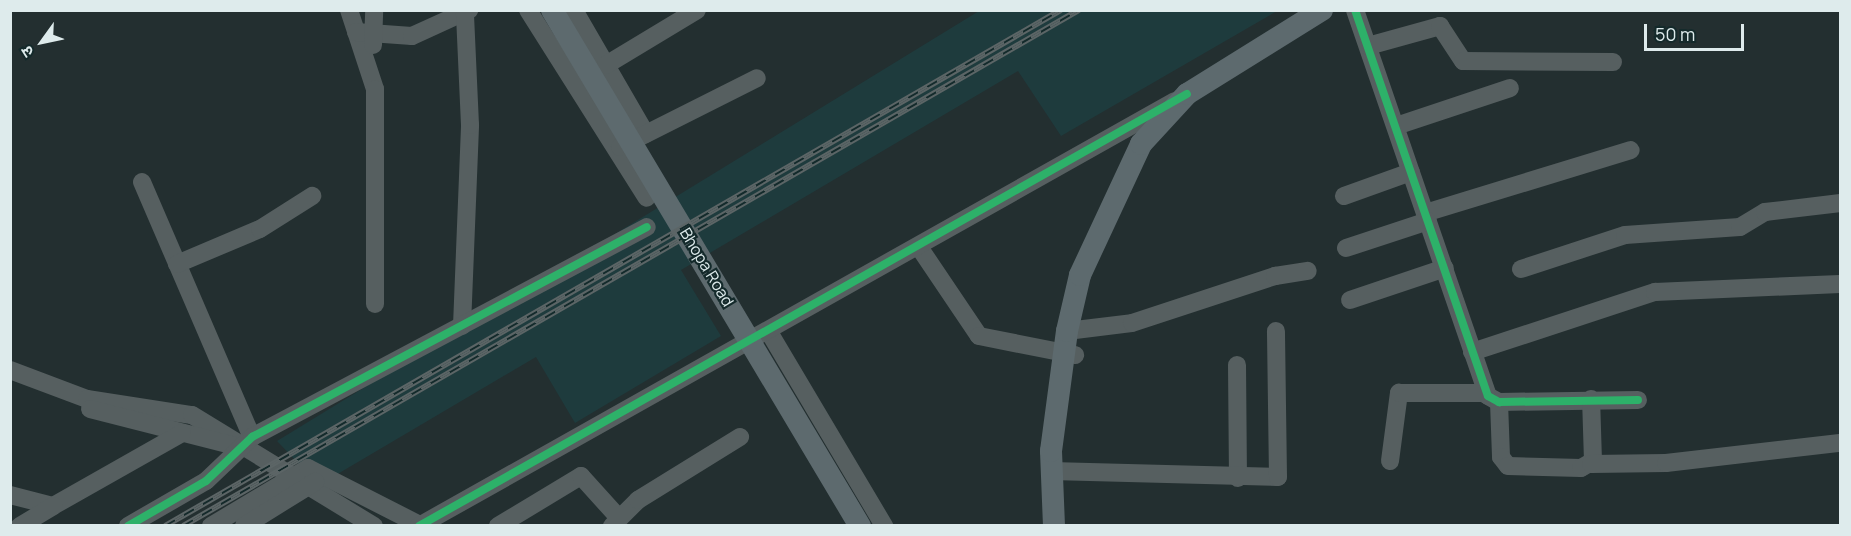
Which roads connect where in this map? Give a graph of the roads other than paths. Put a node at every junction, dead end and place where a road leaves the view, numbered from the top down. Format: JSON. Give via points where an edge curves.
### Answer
{"nodes":[{"id":1,"x":349,"y":10,"type":"edge"},
{"id":2,"x":374,"y":10,"type":"edge"},
{"id":3,"x":528,"y":10,"type":"edge"},
{"id":4,"x":552,"y":10,"type":"edge"},
{"id":5,"x":574,"y":10,"type":"edge"},
{"id":6,"x":697,"y":10,"type":"edge"},
{"id":7,"x":1322,"y":10,"type":"edge"},
{"id":8,"x":1355,"y":10,"type":"edge"},
{"id":9,"x":467,"y":12,"type":"edge"},
{"id":10,"x":364,"y":34,"type":"junction"},
{"id":11,"x":1368,"y":46,"type":"junction"},
{"id":12,"x":1613,"y":62,"type":"dead end"},
{"id":13,"x":606,"y":65,"type":"junction"},
{"id":14,"x":757,"y":78,"type":"dead end"},
{"id":15,"x":1510,"y":88,"type":"dead end"},
{"id":16,"x":1187,"y":94,"type":"junction"},
{"id":17,"x":1396,"y":126,"type":"junction"},
{"id":18,"x":646,"y":134,"type":"junction"},
{"id":19,"x":616,"y":149,"type":"junction"},
{"id":20,"x":1631,"y":150,"type":"dead end"},
{"id":21,"x":1411,"y":172,"type":"junction"},
{"id":22,"x":142,"y":182,"type":"dead end"},
{"id":23,"x":312,"y":196,"type":"dead end"},
{"id":24,"x":1344,"y":196,"type":"dead end"},
{"id":25,"x":647,"y":198,"type":"dead end"},
{"id":26,"x":1840,"y":203,"type":"edge"},
{"id":27,"x":1426,"y":217,"type":"junction"},
{"id":28,"x":647,"y":227,"type":"dead end"},
{"id":29,"x":919,"y":247,"type":"junction"},
{"id":30,"x":1346,"y":248,"type":"dead end"},
{"id":31,"x":177,"y":264,"type":"junction"},
{"id":32,"x":1445,"y":268,"type":"junction"},
{"id":33,"x":1521,"y":269,"type":"dead end"},
{"id":34,"x":1308,"y":271,"type":"dead end"},
{"id":35,"x":1840,"y":284,"type":"edge"},
{"id":36,"x":1350,"y":300,"type":"dead end"},
{"id":37,"x":375,"y":304,"type":"dead end"},
{"id":38,"x":462,"y":326,"type":"junction"},
{"id":39,"x":1276,"y":331,"type":"dead end"},
{"id":40,"x":769,"y":332,"type":"junction"},
{"id":41,"x":1071,"y":342,"type":"junction"},
{"id":42,"x":1472,"y":352,"type":"junction"},
{"id":43,"x":1237,"y":364,"type":"dead end"},
{"id":44,"x":10,"y":370,"type":"edge"},
{"id":45,"x":10,"y":382,"type":"edge"},
{"id":46,"x":1492,"y":398,"type":"junction"},
{"id":47,"x":1591,"y":399,"type":"junction"},
{"id":48,"x":1638,"y":400,"type":"dead end"},
{"id":49,"x":182,"y":433,"type":"junction"},
{"id":50,"x":740,"y":437,"type":"dead end"},
{"id":51,"x":245,"y":442,"type":"junction"},
{"id":52,"x":1840,"y":443,"type":"edge"},
{"id":53,"x":1390,"y":461,"type":"dead end"},
{"id":54,"x":1591,"y":464,"type":"junction"},
{"id":55,"x":1057,"y":471,"type":"junction"},
{"id":56,"x":330,"y":475,"type":"junction"},
{"id":57,"x":1238,"y":478,"type":"junction"},
{"id":58,"x":296,"y":491,"type":"junction"},
{"id":59,"x":10,"y":495,"type":"edge"},
{"id":60,"x":53,"y":506,"type":"junction"},
{"id":61,"x":615,"y":521,"type":"edge"},
{"id":62,"x":20,"y":525,"type":"edge"},
{"id":63,"x":128,"y":525,"type":"edge"},
{"id":64,"x":212,"y":525,"type":"edge"},
{"id":65,"x":244,"y":525,"type":"edge"},
{"id":66,"x":357,"y":525,"type":"edge"},
{"id":67,"x":374,"y":525,"type":"edge"},
{"id":68,"x":419,"y":525,"type":"edge"},
{"id":69,"x":498,"y":525,"type":"edge"},
{"id":70,"x":860,"y":525,"type":"edge"},
{"id":71,"x":884,"y":525,"type":"edge"},
{"id":72,"x":1054,"y":525,"type":"edge"},
{"id":73,"x":1065,"y":525,"type":"edge"}],
"edges":[{"from":1,"to":10,"type":"street"},
{"from":2,"to":10,"type":"street"},
{"from":3,"to":19,"type":"street"},
{"from":4,"to":70,"type":"main road","name":"Bhopa Road"},
{"from":5,"to":13,"type":"street"},
{"from":6,"to":13,"type":"street"},
{"from":7,"to":16,"type":"main road"},
{"from":8,"to":11,"type":"street"},
{"from":9,"to":10,"type":"street","via":[[412,36]]},
{"from":9,"to":38,"type":"street","via":[[470,125]]},
{"from":10,"to":37,"type":"street","via":[[375,89]]},
{"from":11,"to":12,"type":"street","via":[[1440,26],[1463,61]]},
{"from":11,"to":17,"type":"street"},
{"from":13,"to":18,"type":"street"},
{"from":14,"to":18,"type":"street"},
{"from":15,"to":17,"type":"street"},
{"from":16,"to":29,"type":"street"},
{"from":16,"to":41,"type":"main road","via":[[1141,144],[1089,266],[1092,279]]},
{"from":17,"to":21,"type":"street"},
{"from":18,"to":19,"type":"street"},
{"from":19,"to":25,"type":"street"},
{"from":20,"to":27,"type":"street"},
{"from":21,"to":24,"type":"street"},
{"from":21,"to":27,"type":"street"},
{"from":22,"to":31,"type":"street"},
{"from":23,"to":31,"type":"street","via":[[260,229]]},
{"from":26,"to":33,"type":"street","via":[[1765,212],[1740,227],[1633,233]]},
{"from":27,"to":30,"type":"street"},
{"from":27,"to":32,"type":"street"},
{"from":28,"to":38,"type":"street"},
{"from":29,"to":40,"type":"street"},
{"from":29,"to":41,"type":"street","via":[[979,336]]},
{"from":31,"to":51,"type":"street"},
{"from":32,"to":36,"type":"street"},
{"from":32,"to":42,"type":"street"},
{"from":34,"to":41,"type":"street","via":[[1260,281]]},
{"from":35,"to":42,"type":"street","via":[[1655,292]]},
{"from":38,"to":51,"type":"street"},
{"from":39,"to":57,"type":"street","via":[[1280,475]]},
{"from":40,"to":68,"type":"street"},
{"from":40,"to":71,"type":"street"},
{"from":41,"to":55,"type":"main road"},
{"from":42,"to":46,"type":"street"},
{"from":43,"to":57,"type":"street"},
{"from":44,"to":67,"type":"street","via":[[54,390],[201,419]]},
{"from":45,"to":49,"type":"street","via":[[47,399]]},
{"from":46,"to":47,"type":"street"},
{"from":46,"to":53,"type":"street","via":[[1399,393]]},
{"from":46,"to":54,"type":"street","via":[[1501,457],[1508,466]]},
{"from":47,"to":48,"type":"street"},
{"from":47,"to":54,"type":"street"},
{"from":49,"to":51,"type":"street"},
{"from":49,"to":60,"type":"street"},
{"from":50,"to":61,"type":"street"},
{"from":51,"to":63,"type":"street","via":[[206,481]]},
{"from":52,"to":54,"type":"street","via":[[1666,463]]},
{"from":55,"to":57,"type":"street"},
{"from":55,"to":72,"type":"main road"},
{"from":55,"to":73,"type":"main road"},
{"from":56,"to":58,"type":"street"},
{"from":56,"to":64,"type":"street","via":[[308,468]]},
{"from":56,"to":68,"type":"street","via":[[343,487]]},
{"from":58,"to":65,"type":"street"},
{"from":58,"to":66,"type":"street"},
{"from":59,"to":60,"type":"street"},
{"from":60,"to":62,"type":"street"},
{"from":61,"to":69,"type":"street","via":[[581,476]]}]}
